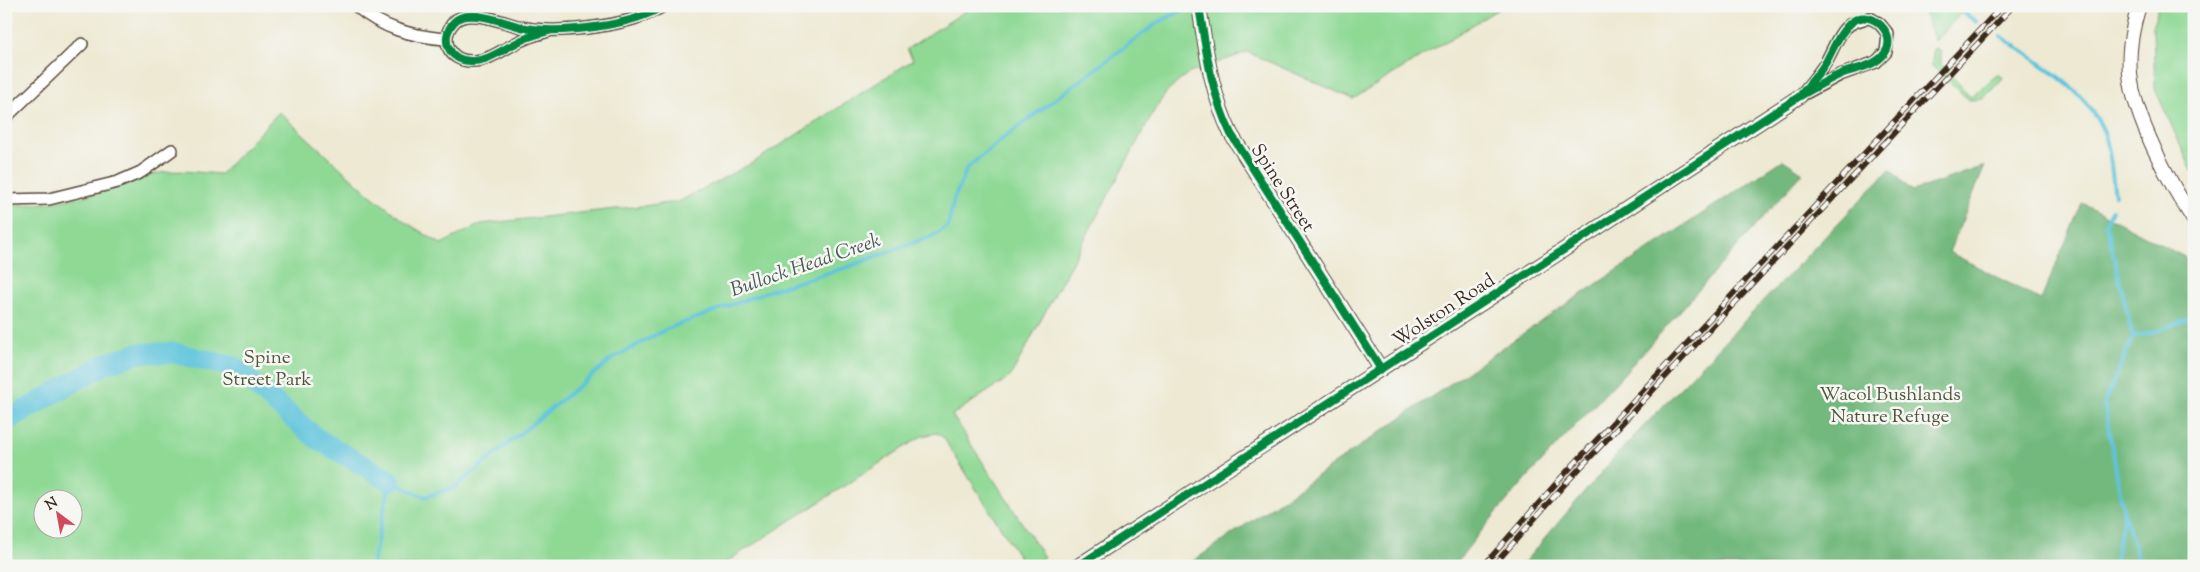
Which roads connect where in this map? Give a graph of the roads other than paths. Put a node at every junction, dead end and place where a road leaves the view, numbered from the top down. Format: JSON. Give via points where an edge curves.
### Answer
{"nodes":[{"id":1,"x":356,"y":6,"type":"edge"},
{"id":2,"x":663,"y":6,"type":"edge"},
{"id":3,"x":1199,"y":6,"type":"edge"},
{"id":4,"x":2138,"y":6,"type":"edge"},
{"id":5,"x":548,"y":31,"type":"junction"},
{"id":6,"x":445,"y":39,"type":"junction"},
{"id":7,"x":82,"y":44,"type":"dead end"},
{"id":8,"x":1800,"y":96,"type":"junction"},
{"id":9,"x":6,"y":117,"type":"edge"},
{"id":10,"x":172,"y":150,"type":"dead end"},
{"id":11,"x":6,"y":200,"type":"edge"},
{"id":12,"x":2194,"y":220,"type":"edge"},
{"id":13,"x":1381,"y":369,"type":"junction"},
{"id":14,"x":1078,"y":566,"type":"edge"}],
"edges":[{"from":1,"to":6,"type":"street","via":[[377,22],[400,32]]},
{"from":2,"to":5,"type":"street","via":[[629,20]]},
{"from":3,"to":13,"type":"street","name":"Spine Street","via":[[1212,80],[1221,112],[1235,140]]},
{"from":4,"to":12,"type":"street","via":[[2130,48],[2130,75],[2136,103],[2160,158]]},
{"from":5,"to":6,"type":"street","via":[[469,15],[456,19]]},
{"from":5,"to":6,"type":"street","via":[[472,62],[459,59]]},
{"from":7,"to":9,"type":"street"},
{"from":8,"to":8,"type":"street","name":"Wolston Road","via":[[1825,63],[1844,29],[1856,19],[1870,18],[1888,34],[1886,52],[1876,62],[1840,74]]},
{"from":8,"to":13,"type":"street","name":"Wolston Road"},
{"from":10,"to":11,"type":"street","via":[[140,172],[118,182],[49,199]]},
{"from":13,"to":14,"type":"street","name":"Wolston Road"}]}
